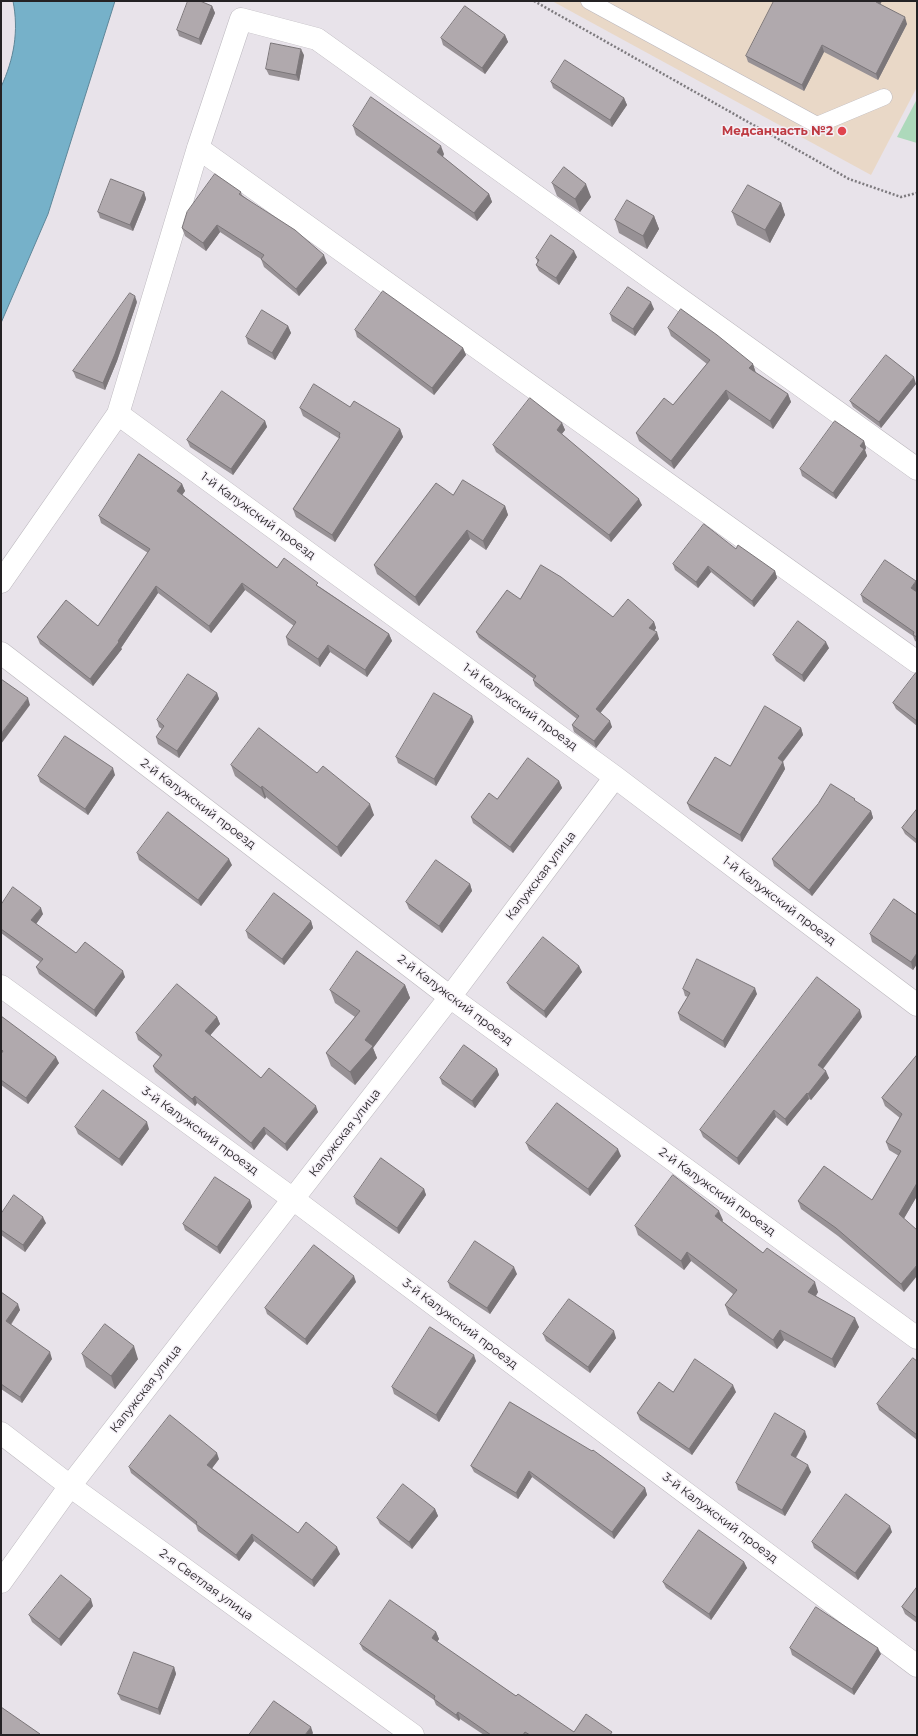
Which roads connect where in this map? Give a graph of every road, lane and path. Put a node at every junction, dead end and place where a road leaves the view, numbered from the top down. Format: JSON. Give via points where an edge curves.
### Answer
{"nodes":[{"id":1,"x":534,"y":1,"type":"edge"},
{"id":2,"x":589,"y":1,"type":"edge"},
{"id":3,"x":608,"y":6,"type":"edge"},
{"id":4,"x":884,"y":97,"type":"dead end"},
{"id":5,"x":198,"y":148,"type":"junction"},
{"id":6,"x":917,"y":193,"type":"edge"},
{"id":7,"x":118,"y":414,"type":"junction"},
{"id":8,"x":917,"y":469,"type":"edge"},
{"id":9,"x":1,"y":582,"type":"edge"},
{"id":10,"x":1,"y":653,"type":"edge"},
{"id":11,"x":917,"y":662,"type":"edge"},
{"id":12,"x":615,"y":777,"type":"junction"},
{"id":13,"x":1,"y":986,"type":"edge"},
{"id":14,"x":450,"y":997,"type":"junction"},
{"id":15,"x":917,"y":1005,"type":"edge"},
{"id":16,"x":294,"y":1199,"type":"junction"},
{"id":17,"x":917,"y":1338,"type":"edge"},
{"id":18,"x":1,"y":1433,"type":"edge"},
{"id":19,"x":70,"y":1486,"type":"junction"},
{"id":20,"x":1,"y":1582,"type":"edge"},
{"id":21,"x":917,"y":1666,"type":"edge"},
{"id":22,"x":413,"y":1735,"type":"edge"}],
"edges":[{"from":1,"to":6,"type":"path","via":[[849,179],[901,197]]},
{"from":2,"to":3,"type":"lane"},
{"from":3,"to":4,"type":"lane","via":[[817,125]]},
{"from":5,"to":7,"type":"street"},
{"from":5,"to":8,"type":"street","via":[[242,19],[317,39]]},
{"from":5,"to":11,"type":"street"},
{"from":7,"to":9,"type":"street"},
{"from":7,"to":12,"type":"street","name":"1-й Калужский проезд"},
{"from":10,"to":14,"type":"street","name":"2-й Калужский проезд"},
{"from":12,"to":14,"type":"street","name":"Калужская улица"},
{"from":12,"to":15,"type":"street","name":"1-й Калужский проезд"},
{"from":13,"to":16,"type":"street","name":"3-й Калужский проезд"},
{"from":14,"to":16,"type":"street","name":"Калужская улица"},
{"from":14,"to":17,"type":"street","name":"2-й Калужский проезд"},
{"from":16,"to":19,"type":"street","name":"Калужская улица"},
{"from":16,"to":21,"type":"street","name":"3-й Калужский проезд"},
{"from":18,"to":19,"type":"street","name":"2-я Светлая улица"},
{"from":19,"to":20,"type":"street","name":"Калужская улица"},
{"from":19,"to":22,"type":"street","name":"2-я Светлая улица"}]}
